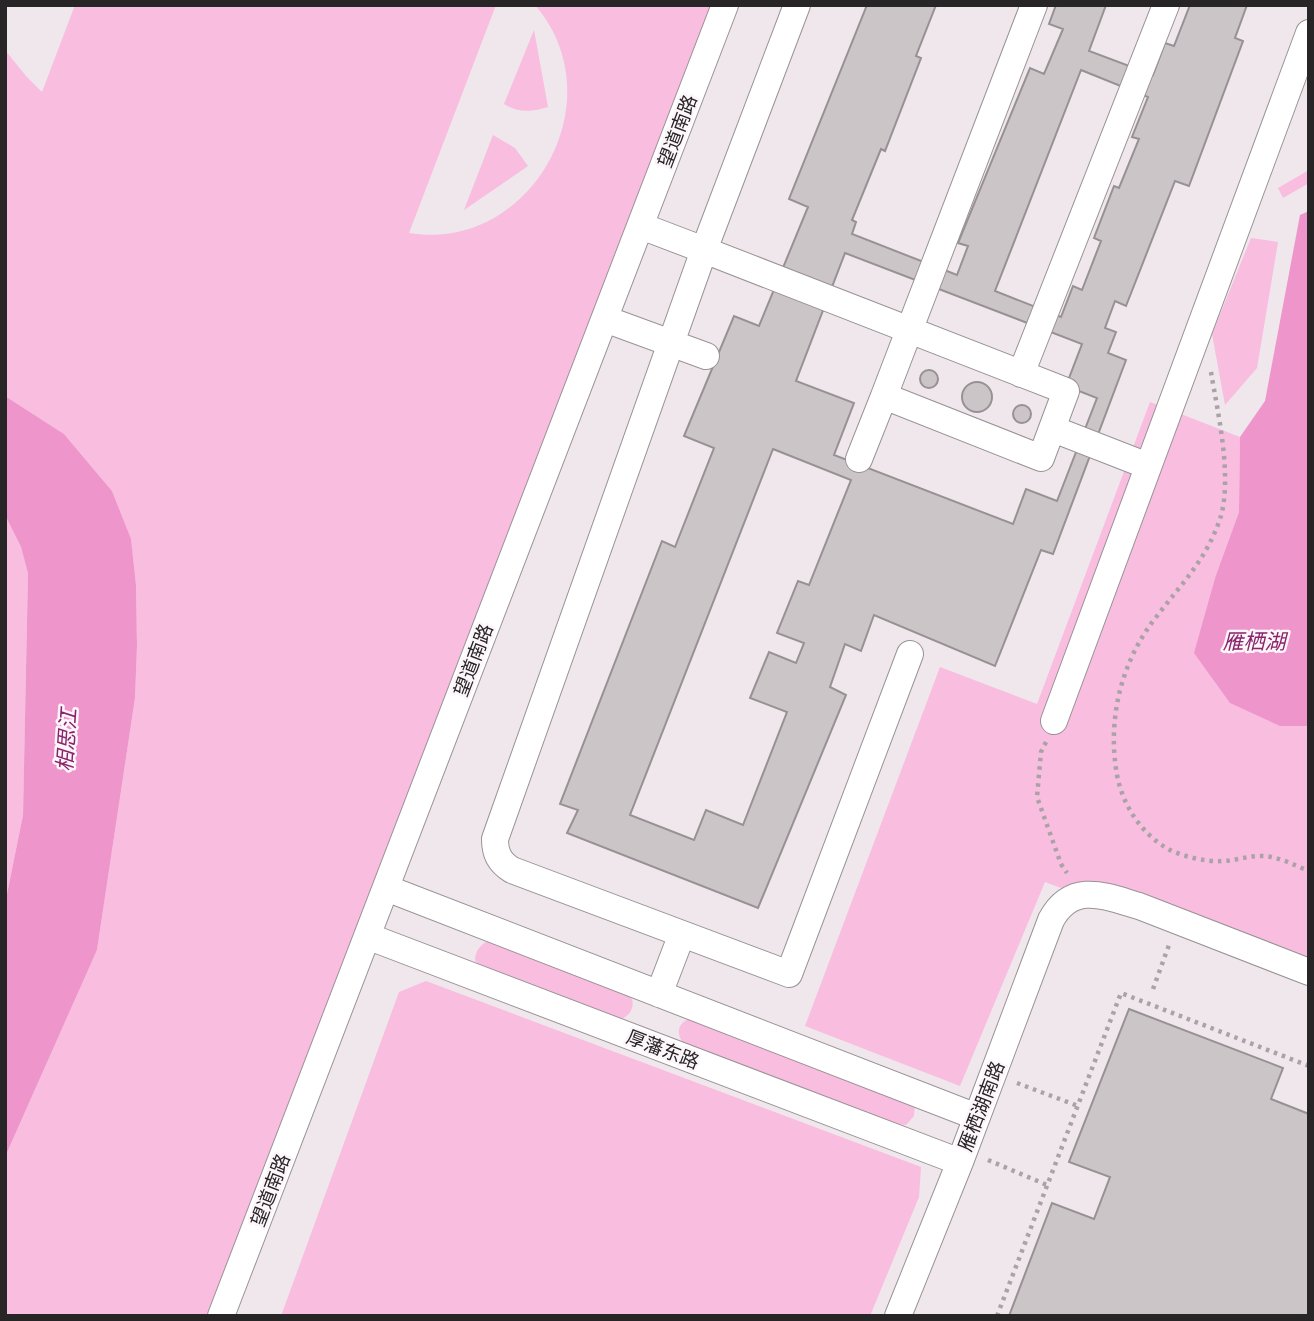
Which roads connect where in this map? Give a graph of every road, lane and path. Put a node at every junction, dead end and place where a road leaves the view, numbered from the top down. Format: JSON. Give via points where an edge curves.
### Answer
{"nodes":[{"id":1,"x":726,"y":5,"type":"edge"},
{"id":2,"x":797,"y":5,"type":"edge"},
{"id":3,"x":1034,"y":5,"type":"edge"},
{"id":4,"x":1166,"y":5,"type":"edge"},
{"id":5,"x":1309,"y":33,"type":"edge"},
{"id":6,"x":641,"y":226,"type":"junction"},
{"id":7,"x":704,"y":250,"type":"junction"},
{"id":8,"x":605,"y":319,"type":"junction"},
{"id":9,"x":909,"y":330,"type":"junction"},
{"id":10,"x":669,"y":343,"type":"junction"},
{"id":11,"x":706,"y":356,"type":"dead end"},
{"id":12,"x":1209,"y":359,"type":"dead end"},
{"id":13,"x":1021,"y":374,"type":"junction"},
{"id":14,"x":884,"y":396,"type":"junction"},
{"id":15,"x":1053,"y":429,"type":"dead end"},
{"id":16,"x":859,"y":459,"type":"dead end"},
{"id":17,"x":1149,"y":466,"type":"junction"},
{"id":18,"x":909,"y":654,"type":"dead end"},
{"id":19,"x":1054,"y":722,"type":"joint"},
{"id":20,"x":1309,"y":871,"type":"edge"},
{"id":21,"x":386,"y":888,"type":"junction"},
{"id":22,"x":1073,"y":897,"type":"junction"},
{"id":23,"x":1178,"y":921,"type":"junction"},
{"id":24,"x":682,"y":934,"type":"junction"},
{"id":25,"x":367,"y":936,"type":"junction"},
{"id":26,"x":1309,"y":972,"type":"edge"},
{"id":27,"x":1153,"y":989,"type":"dead end"},
{"id":28,"x":659,"y":994,"type":"junction"},
{"id":29,"x":1308,"y":1064,"type":"edge"},
{"id":30,"x":993,"y":1074,"type":"junction"},
{"id":31,"x":1078,"y":1106,"type":"junction"},
{"id":32,"x":977,"y":1117,"type":"junction"},
{"id":33,"x":962,"y":1156,"type":"junction"},
{"id":34,"x":1048,"y":1185,"type":"junction"},
{"id":35,"x":221,"y":1316,"type":"edge"},
{"id":36,"x":898,"y":1316,"type":"edge"},
{"id":37,"x":997,"y":1316,"type":"edge"}],
"edges":[{"from":1,"to":6,"type":"street","name":"望道南路"},
{"from":2,"to":7,"type":"street"},
{"from":3,"to":9,"type":"street"},
{"from":4,"to":13,"type":"street"},
{"from":5,"to":17,"type":"street"},
{"from":6,"to":7,"type":"street"},
{"from":6,"to":8,"type":"street","name":"望道南路"},
{"from":7,"to":9,"type":"street"},
{"from":7,"to":10,"type":"street"},
{"from":8,"to":10,"type":"street"},
{"from":8,"to":21,"type":"street","name":"望道南路"},
{"from":9,"to":13,"type":"street"},
{"from":9,"to":14,"type":"street"},
{"from":10,"to":11,"type":"street"},
{"from":10,"to":24,"type":"street","via":[[495,849],[512,870]]},
{"from":12,"to":20,"type":"path","via":[[1224,451],[1221,516],[1208,551],[1154,618],[1125,670],[1114,725],[1120,791],[1131,814],[1171,850],[1221,862],[1266,856]]},
{"from":13,"to":14,"type":"street","via":[[1066,391],[1041,458]]},
{"from":14,"to":16,"type":"street"},
{"from":15,"to":17,"type":"street"},
{"from":17,"to":19,"type":"street"},
{"from":18,"to":24,"type":"street","via":[[789,974]]},
{"from":19,"to":22,"type":"path","via":[[1041,752],[1038,797]]},
{"from":21,"to":25,"type":"street","name":"望道南路"},
{"from":21,"to":28,"type":"street"},
{"from":22,"to":23,"type":"street","via":[[1111,898]]},
{"from":22,"to":30,"type":"street","name":"雁栖湖南路","via":[[1051,920]]},
{"from":23,"to":26,"type":"street"},
{"from":23,"to":27,"type":"path"},
{"from":24,"to":28,"type":"street"},
{"from":25,"to":33,"type":"street","name":"厚藩东路"},
{"from":25,"to":35,"type":"street","name":"望道南路"},
{"from":28,"to":32,"type":"street"},
{"from":29,"to":31,"type":"path","via":[[1121,993]]},
{"from":30,"to":31,"type":"path"},
{"from":30,"to":32,"type":"street","name":"雁栖湖南路"},
{"from":31,"to":34,"type":"path"},
{"from":32,"to":33,"type":"street","name":"雁栖湖南路"},
{"from":33,"to":34,"type":"path"},
{"from":33,"to":36,"type":"street","name":"雁栖湖南路"},
{"from":34,"to":37,"type":"path"}]}
